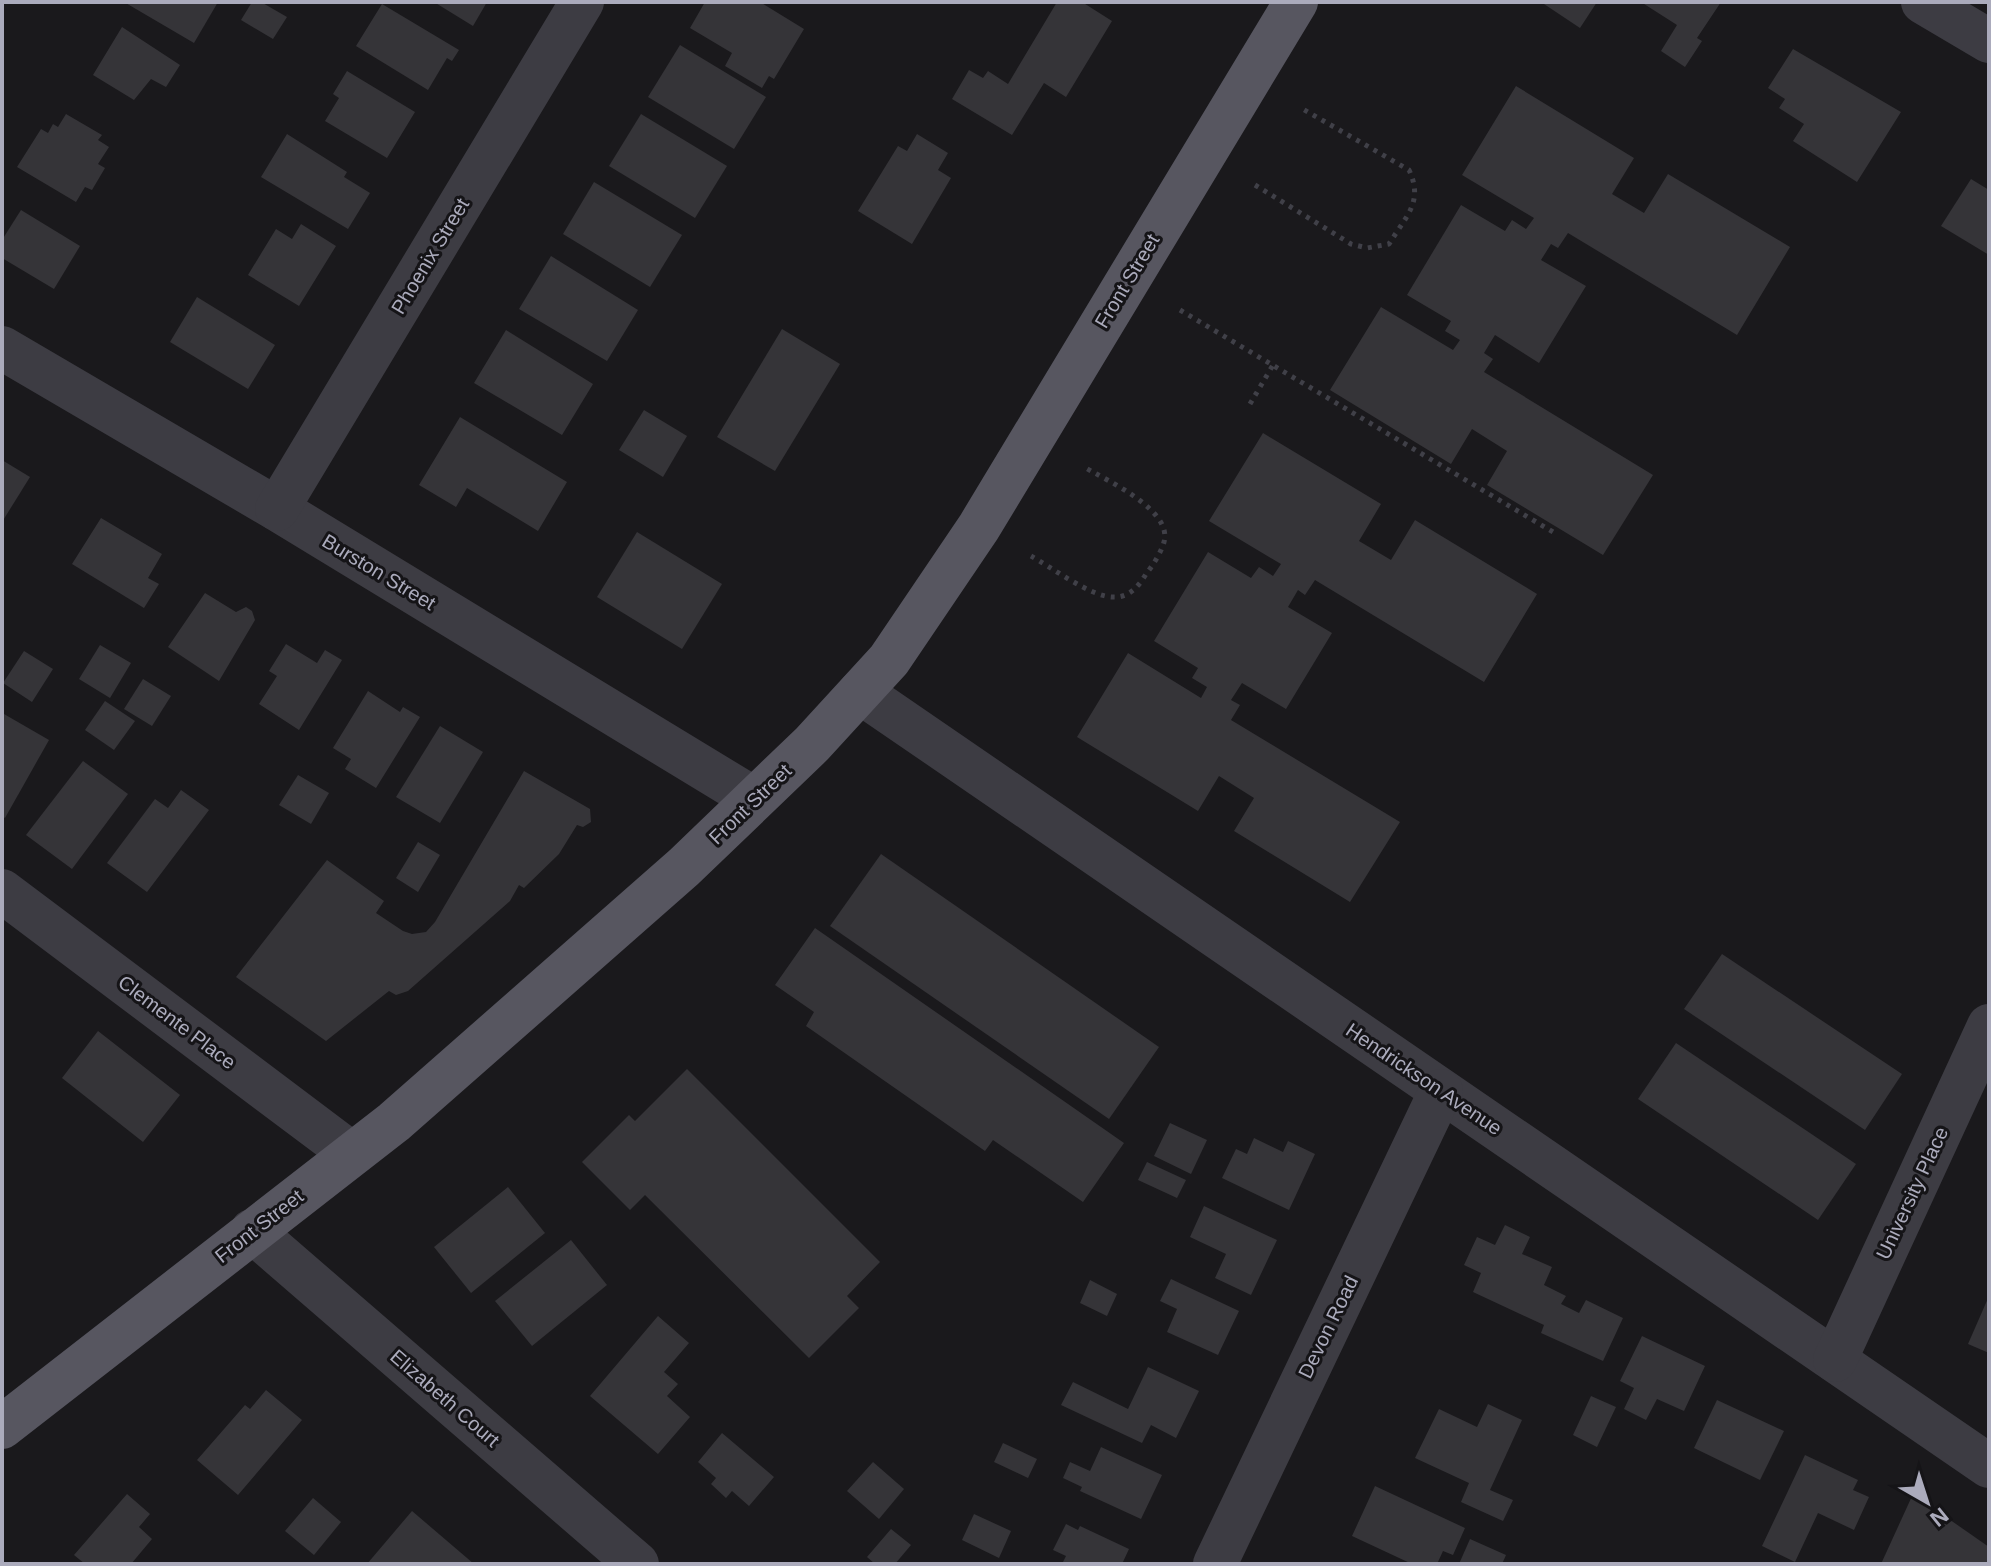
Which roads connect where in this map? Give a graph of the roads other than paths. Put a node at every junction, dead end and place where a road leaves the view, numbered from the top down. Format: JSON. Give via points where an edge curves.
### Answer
{"nodes":[{"id":1,"x":582,"y":2,"type":"edge"},
{"id":2,"x":1296,"y":2,"type":"edge"},
{"id":3,"x":1923,"y":2,"type":"edge"},
{"id":4,"x":1989,"y":41,"type":"edge"},
{"id":5,"x":2,"y":348,"type":"edge"},
{"id":6,"x":277,"y":509,"type":"junction"},
{"id":7,"x":860,"y":692,"type":"junction"},
{"id":8,"x":754,"y":799,"type":"junction"},
{"id":9,"x":2,"y":891,"type":"edge"},
{"id":10,"x":1989,"y":1026,"type":"edge"},
{"id":11,"x":1441,"y":1091,"type":"junction"},
{"id":12,"x":352,"y":1154,"type":"junction"},
{"id":13,"x":252,"y":1231,"type":"junction"},
{"id":14,"x":1835,"y":1360,"type":"junction"},
{"id":15,"x":2,"y":1427,"type":"edge"},
{"id":16,"x":1989,"y":1466,"type":"edge"},
{"id":17,"x":637,"y":1564,"type":"edge"},
{"id":18,"x":1215,"y":1564,"type":"edge"}],
"edges":[{"from":1,"to":6,"type":"street","name":"Phoenix Street"},
{"from":2,"to":7,"type":"main road","name":"Front Street","via":[[979,527],[889,660]]},
{"from":3,"to":4,"type":"street"},
{"from":5,"to":6,"type":"street","name":"Burston Street"},
{"from":6,"to":8,"type":"street","name":"Burston Street"},
{"from":7,"to":8,"type":"main road","name":"Front Street"},
{"from":7,"to":11,"type":"street","name":"Hendrickson Avenue"},
{"from":8,"to":12,"type":"main road","name":"Front Street","via":[[684,867]]},
{"from":9,"to":12,"type":"street","name":"Clemente Place"},
{"from":10,"to":14,"type":"street","name":"University Place"},
{"from":11,"to":14,"type":"street","name":"Hendrickson Avenue"},
{"from":11,"to":18,"type":"street","name":"Devon Road"},
{"from":12,"to":13,"type":"main road","name":"Front Street"},
{"from":13,"to":15,"type":"main road","name":"Front Street"},
{"from":13,"to":17,"type":"street","name":"Elizabeth Court"},
{"from":14,"to":16,"type":"street","name":"Hendrickson Avenue"}]}
